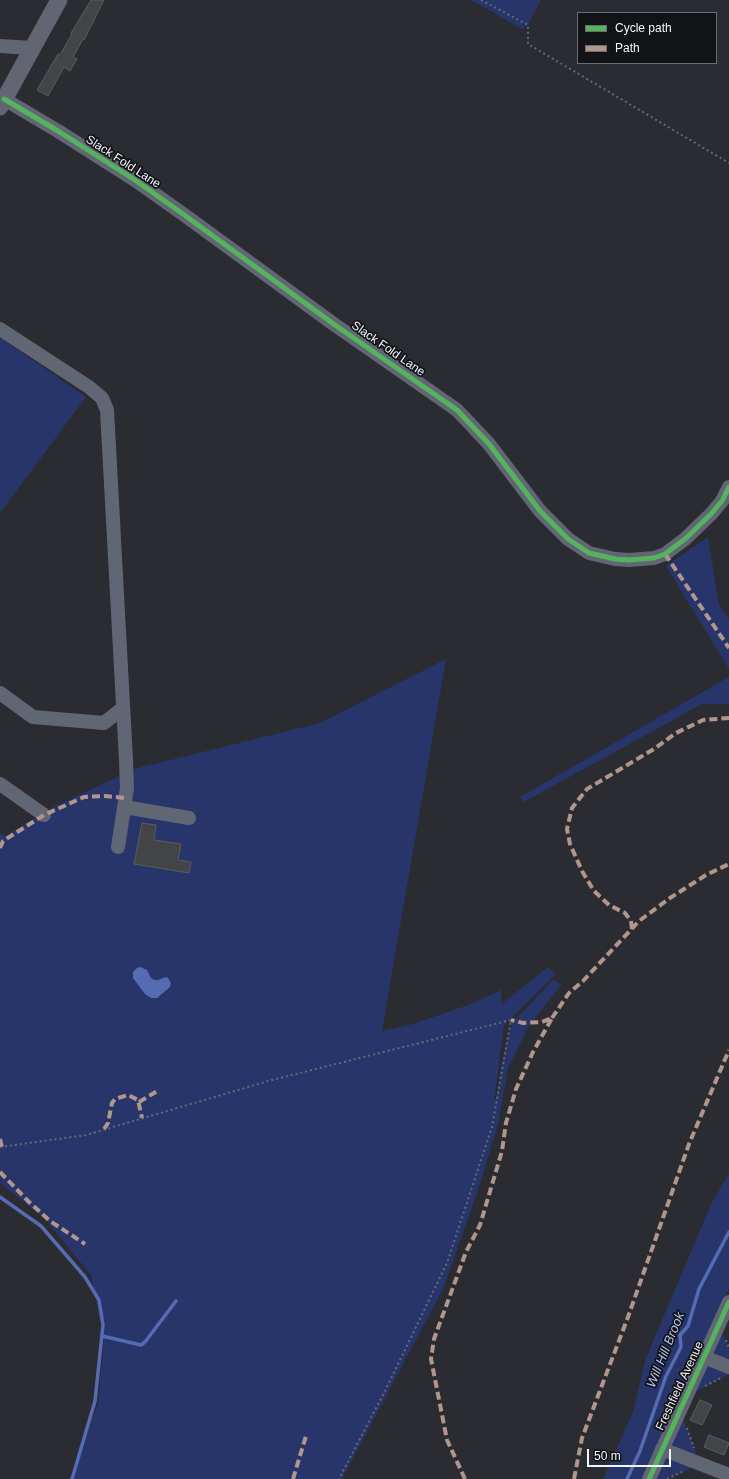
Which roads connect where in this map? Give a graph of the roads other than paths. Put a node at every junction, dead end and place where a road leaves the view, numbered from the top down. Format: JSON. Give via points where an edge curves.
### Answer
{"nodes":[{"id":1,"x":59,"y":0,"type":"edge"},
{"id":2,"x":0,"y":46,"type":"edge"},
{"id":3,"x":32,"y":48,"type":"junction"},
{"id":4,"x":2,"y":103,"type":"edge"},
{"id":5,"x":0,"y":328,"type":"edge"},
{"id":6,"x":729,"y":487,"type":"edge"},
{"id":7,"x":0,"y":693,"type":"edge"},
{"id":8,"x":123,"y":708,"type":"junction"},
{"id":9,"x":0,"y":784,"type":"edge"},
{"id":10,"x":124,"y":807,"type":"junction"},
{"id":11,"x":44,"y":815,"type":"dead end"},
{"id":12,"x":189,"y":818,"type":"dead end"},
{"id":13,"x":118,"y":846,"type":"dead end"},
{"id":14,"x":729,"y":1302,"type":"edge"},
{"id":15,"x":704,"y":1357,"type":"junction"},
{"id":16,"x":729,"y":1367,"type":"edge"},
{"id":17,"x":662,"y":1449,"type":"junction"},
{"id":18,"x":729,"y":1475,"type":"edge"},
{"id":19,"x":649,"y":1479,"type":"edge"}],
"edges":[{"from":1,"to":3,"type":"main road"},
{"from":2,"to":3,"type":"street"},
{"from":3,"to":4,"type":"main road"},
{"from":4,"to":6,"type":"street","name":"Slack Fold Lane","via":[[58,131],[141,184],[456,410],[489,444],[545,516],[568,539],[589,553],[629,560],[654,558],[665,554],[711,514]]},
{"from":5,"to":8,"type":"street","via":[[89,387],[102,398],[107,410]]},
{"from":7,"to":8,"type":"street","via":[[33,716],[104,723]]},
{"from":8,"to":10,"type":"street","via":[[127,788]]},
{"from":9,"to":11,"type":"street"},
{"from":10,"to":12,"type":"street"},
{"from":10,"to":13,"type":"street"},
{"from":14,"to":15,"type":"street","name":"Freshfield Avenue"},
{"from":15,"to":16,"type":"street"},
{"from":15,"to":17,"type":"street","name":"Freshfield Avenue"},
{"from":17,"to":18,"type":"street"},
{"from":17,"to":19,"type":"street","name":"Freshfield Avenue"}]}
